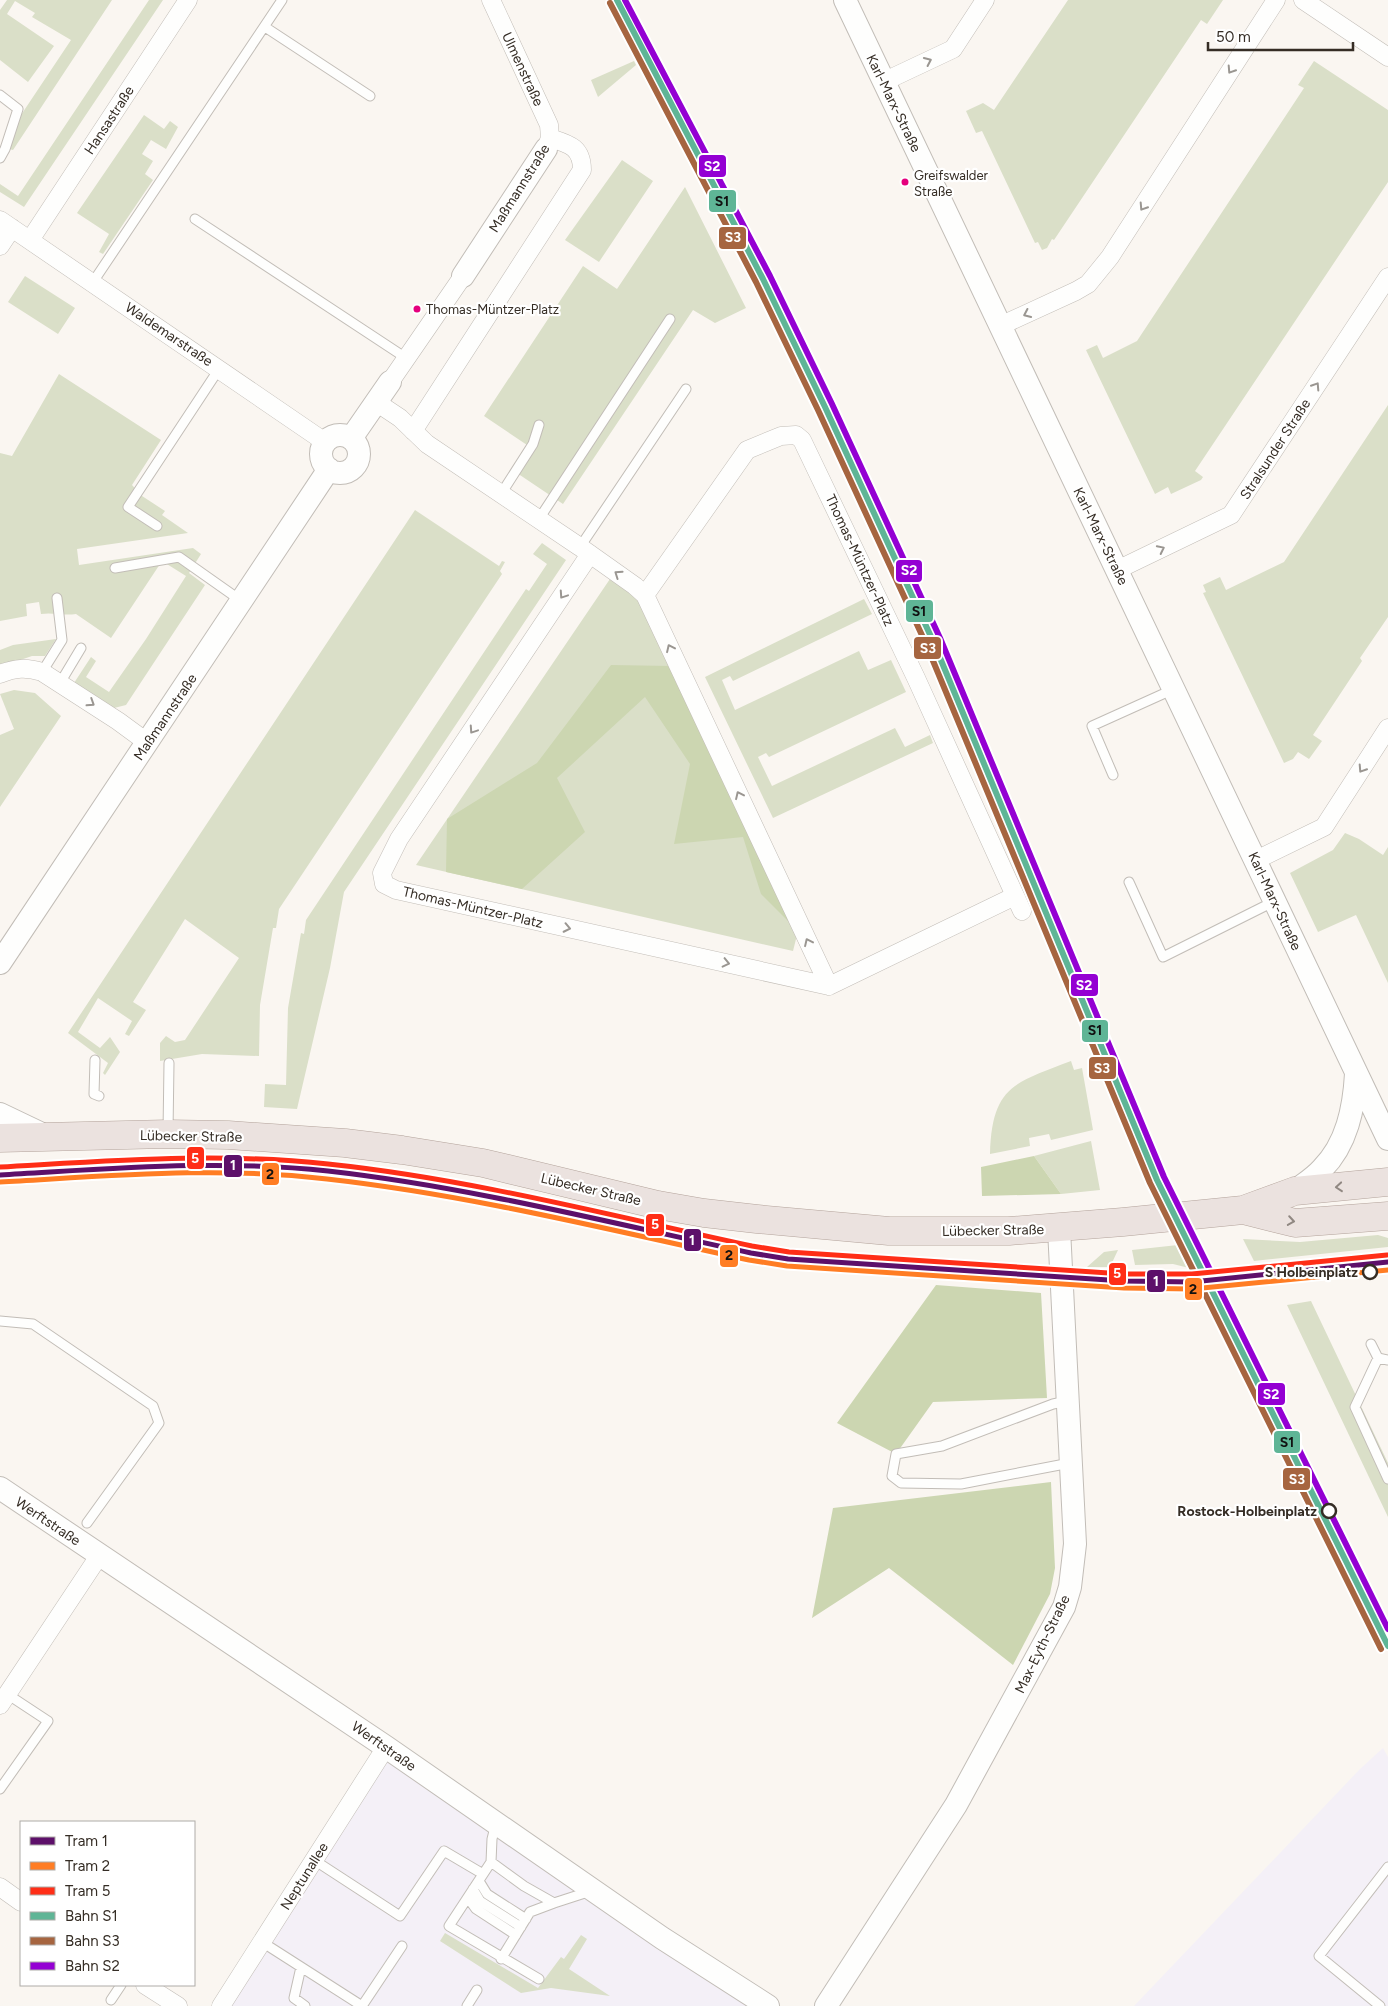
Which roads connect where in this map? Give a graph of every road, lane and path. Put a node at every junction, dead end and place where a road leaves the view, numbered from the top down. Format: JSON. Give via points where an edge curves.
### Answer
{"nodes":[{"id":1,"x":188,"y":0,"type":"edge"},
{"id":2,"x":282,"y":0,"type":"edge"},
{"id":3,"x":492,"y":0,"type":"edge"},
{"id":4,"x":845,"y":0,"type":"edge"},
{"id":5,"x":985,"y":0,"type":"edge"},
{"id":6,"x":1276,"y":0,"type":"edge"},
{"id":7,"x":1303,"y":0,"type":"edge"},
{"id":8,"x":265,"y":27,"type":"junction"},
{"id":9,"x":1388,"y":57,"type":"edge"},
{"id":10,"x":884,"y":82,"type":"junction"},
{"id":11,"x":0,"y":95,"type":"edge"},
{"id":12,"x":370,"y":96,"type":"dead end"},
{"id":13,"x":548,"y":144,"type":"junction"},
{"id":14,"x":0,"y":158,"type":"edge"},
{"id":15,"x":195,"y":219,"type":"dead end"},
{"id":16,"x":6,"y":224,"type":"edge"},
{"id":17,"x":30,"y":240,"type":"junction"},
{"id":18,"x":0,"y":246,"type":"edge"},
{"id":19,"x":463,"y":276,"type":"joint"},
{"id":20,"x":1388,"y":277,"type":"edge"},
{"id":21,"x":93,"y":282,"type":"junction"},
{"id":22,"x":670,"y":319,"type":"dead end"},
{"id":23,"x":1000,"y":326,"type":"junction"},
{"id":24,"x":406,"y":358,"type":"junction"},
{"id":25,"x":219,"y":368,"type":"junction"},
{"id":26,"x":390,"y":382,"type":"joint"},
{"id":27,"x":686,"y":389,"type":"dead end"},
{"id":28,"x":376,"y":402,"type":"junction"},
{"id":29,"x":539,"y":425,"type":"dead end"},
{"id":30,"x":413,"y":431,"type":"junction"},
{"id":31,"x":352,"y":437,"type":"junction"},
{"id":32,"x":325,"y":442,"type":"junction"},
{"id":33,"x":329,"y":470,"type":"junction"},
{"id":34,"x":501,"y":494,"type":"junction"},
{"id":35,"x":539,"y":519,"type":"junction"},
{"id":36,"x":157,"y":526,"type":"dead end"},
{"id":37,"x":585,"y":550,"type":"junction"},
{"id":38,"x":115,"y":568,"type":"dead end"},
{"id":39,"x":1117,"y":570,"type":"junction"},
{"id":40,"x":645,"y":595,"type":"junction"},
{"id":41,"x":57,"y":598,"type":"dead end"},
{"id":42,"x":242,"y":602,"type":"junction"},
{"id":43,"x":81,"y":648,"type":"dead end"},
{"id":44,"x":42,"y":672,"type":"junction"},
{"id":45,"x":0,"y":674,"type":"edge"},
{"id":46,"x":60,"y":683,"type":"junction"},
{"id":47,"x":1174,"y":689,"type":"junction"},
{"id":48,"x":1388,"y":728,"type":"edge"},
{"id":49,"x":148,"y":742,"type":"junction"},
{"id":50,"x":1113,"y":775,"type":"dead end"},
{"id":51,"x":1256,"y":860,"type":"junction"},
{"id":52,"x":1129,"y":882,"type":"dead end"},
{"id":53,"x":1275,"y":901,"type":"junction"},
{"id":54,"x":0,"y":963,"type":"edge"},
{"id":55,"x":829,"y":986,"type":"junction"},
{"id":56,"x":95,"y":1060,"type":"dead end"},
{"id":57,"x":170,"y":1063,"type":"dead end"},
{"id":58,"x":1356,"y":1072,"type":"junction"},
{"id":59,"x":99,"y":1096,"type":"dead end"},
{"id":60,"x":0,"y":1114,"type":"edge"},
{"id":61,"x":168,"y":1134,"type":"junction"},
{"id":62,"x":46,"y":1136,"type":"junction"},
{"id":63,"x":0,"y":1138,"type":"edge"},
{"id":64,"x":1388,"y":1139,"type":"edge"},
{"id":65,"x":1388,"y":1182,"type":"edge"},
{"id":66,"x":1295,"y":1191,"type":"junction"},
{"id":67,"x":1243,"y":1210,"type":"junction"},
{"id":68,"x":1388,"y":1216,"type":"edge"},
{"id":69,"x":1059,"y":1228,"type":"junction"},
{"id":70,"x":0,"y":1321,"type":"edge"},
{"id":71,"x":1371,"y":1344,"type":"dead end"},
{"id":72,"x":1378,"y":1358,"type":"junction"},
{"id":73,"x":1388,"y":1360,"type":"edge"},
{"id":74,"x":1068,"y":1400,"type":"junction"},
{"id":75,"x":1071,"y":1463,"type":"junction"},
{"id":76,"x":1388,"y":1479,"type":"edge"},
{"id":77,"x":0,"y":1488,"type":"edge"},
{"id":78,"x":87,"y":1523,"type":"dead end"},
{"id":79,"x":99,"y":1556,"type":"junction"},
{"id":80,"x":3,"y":1700,"type":"edge"},
{"id":81,"x":386,"y":1747,"type":"junction"},
{"id":82,"x":0,"y":1789,"type":"edge"},
{"id":83,"x":496,"y":1823,"type":"junction"},
{"id":84,"x":314,"y":1860,"type":"junction"},
{"id":85,"x":491,"y":1862,"type":"junction"},
{"id":86,"x":1388,"y":1868,"type":"edge"},
{"id":87,"x":481,"y":1877,"type":"junction"},
{"id":88,"x":0,"y":1888,"type":"edge"},
{"id":89,"x":473,"y":1889,"type":"junction"},
{"id":90,"x":593,"y":1890,"type":"junction"},
{"id":91,"x":468,"y":1898,"type":"junction"},
{"id":92,"x":20,"y":1901,"type":"edge"},
{"id":93,"x":554,"y":1903,"type":"junction"},
{"id":94,"x":523,"y":1923,"type":"junction"},
{"id":95,"x":516,"y":1935,"type":"junction"},
{"id":96,"x":262,"y":1942,"type":"junction"},
{"id":97,"x":402,"y":1946,"type":"dead end"},
{"id":98,"x":501,"y":1959,"type":"junction"},
{"id":99,"x":301,"y":1967,"type":"junction"},
{"id":100,"x":539,"y":1979,"type":"dead end"},
{"id":101,"x":120,"y":1986,"type":"edge"},
{"id":102,"x":147,"y":1986,"type":"edge"},
{"id":103,"x":477,"y":1990,"type":"dead end"},
{"id":104,"x":111,"y":2000,"type":"dead end"},
{"id":105,"x":178,"y":2006,"type":"edge"},
{"id":106,"x":222,"y":2006,"type":"edge"},
{"id":107,"x":306,"y":2006,"type":"edge"},
{"id":108,"x":467,"y":2006,"type":"edge"},
{"id":109,"x":768,"y":2006,"type":"edge"},
{"id":110,"x":826,"y":2006,"type":"edge"},
{"id":111,"x":1380,"y":2006,"type":"edge"}],
"edges":[{"from":1,"to":17,"type":"street","name":"Hansastraße"},
{"from":2,"to":8,"type":"lane"},
{"from":3,"to":13,"type":"street","name":"Ulmenstraße","via":[[549,125]]},
{"from":4,"to":10,"type":"street","name":"Karl-Marx-Straße"},
{"from":10,"to":5,"type":"street","one_way":true,"via":[[953,49]]},
{"from":6,"to":23,"type":"street","one_way":true,"via":[[1110,258],[1088,284]]},
{"from":7,"to":9,"type":"street"},
{"from":8,"to":12,"type":"lane"},
{"from":8,"to":21,"type":"lane"},
{"from":10,"to":23,"type":"street","name":"Karl-Marx-Straße"},
{"from":11,"to":14,"type":"lane","via":[[18,109]]},
{"from":13,"to":19,"type":"street","name":"Maßmannstraße"},
{"from":13,"to":30,"type":"street","name":"Maßmannstraße","via":[[574,147],[582,159],[582,170]]},
{"from":15,"to":24,"type":"lane"},
{"from":16,"to":17,"type":"street","name":"Waldemarstraße"},
{"from":16,"to":18,"type":"street","name":"Waldemarstraße"},
{"from":17,"to":21,"type":"street","name":"Waldemarstraße"},
{"from":19,"to":24,"type":"street","name":"Maßmannstraße"},
{"from":39,"to":20,"type":"street","name":"Stralsunder Straße","one_way":true,"via":[[1231,515]]},
{"from":21,"to":25,"type":"street","name":"Waldemarstraße"},
{"from":22,"to":35,"type":"lane"},
{"from":23,"to":39,"type":"street","name":"Karl-Marx-Straße"},
{"from":24,"to":26,"type":"street","name":"Maßmannstraße"},
{"from":25,"to":32,"type":"street","name":"Waldemarstraße"},
{"from":25,"to":36,"type":"lane","via":[[128,507]]},
{"from":26,"to":28,"type":"street","name":"Maßmannstraße"},
{"from":27,"to":37,"type":"lane"},
{"from":28,"to":30,"type":"street"},
{"from":28,"to":31,"type":"street","name":"Maßmannstraße"},
{"from":29,"to":34,"type":"lane","via":[[533,444]]},
{"from":30,"to":34,"type":"street"},
{"from":31,"to":32,"type":"street","via":[[335,435]]},
{"from":31,"to":33,"type":"street","via":[[360,455],[354,468],[342,473]]},
{"from":32,"to":33,"type":"street","via":[[321,455]]},
{"from":33,"to":42,"type":"street","name":"Maßmannstraße"},
{"from":34,"to":35,"type":"street"},
{"from":35,"to":37,"type":"street"},
{"from":40,"to":37,"type":"street","one_way":true},
{"from":37,"to":55,"type":"street","name":"Thomas-Müntzer-Platz","one_way":true,"via":[[399,839],[382,873],[384,884],[405,892]]},
{"from":38,"to":42,"type":"lane","via":[[179,557]]},
{"from":39,"to":47,"type":"street","name":"Karl-Marx-Straße"},
{"from":55,"to":40,"type":"street","one_way":true},
{"from":40,"to":55,"type":"street","name":"Thomas-Müntzer-Platz","via":[[748,450],[780,436],[796,435],[802,440],[1019,904]]},
{"from":41,"to":44,"type":"lane","via":[[62,640]]},
{"from":42,"to":49,"type":"street","name":"Maßmannstraße"},
{"from":43,"to":46,"type":"lane"},
{"from":44,"to":45,"type":"street","via":[[28,668]]},
{"from":44,"to":46,"type":"street"},
{"from":46,"to":49,"type":"street","one_way":true},
{"from":47,"to":50,"type":"lane","via":[[1092,726]]},
{"from":47,"to":51,"type":"street","name":"Karl-Marx-Straße"},
{"from":48,"to":51,"type":"street","one_way":true,"via":[[1324,827]]},
{"from":49,"to":54,"type":"street","name":"Maßmannstraße"},
{"from":51,"to":53,"type":"street","name":"Karl-Marx-Straße"},
{"from":52,"to":53,"type":"lane","via":[[1163,957]]},
{"from":53,"to":58,"type":"street","name":"Karl-Marx-Straße"},
{"from":56,"to":59,"type":"lane","via":[[94,1094]]},
{"from":57,"to":61,"type":"lane"},
{"from":58,"to":64,"type":"street","name":"Karl-Marx-Straße"},
{"from":58,"to":66,"type":"street","via":[[1350,1116],[1341,1143],[1323,1169]]},
{"from":60,"to":62,"type":"street"},
{"from":61,"to":62,"type":"main road","name":"Lübecker Straße"},
{"from":61,"to":69,"type":"main road","name":"Lübecker Straße","via":[[228,1135],[402,1150],[482,1163],[658,1205],[767,1220],[889,1230],[1009,1232]]},
{"from":62,"to":63,"type":"main road","name":"Lübecker Straße"},
{"from":65,"to":66,"type":"main road","name":"Lübecker Straße","one_way":true},
{"from":66,"to":67,"type":"main road","name":"Lübecker Straße"},
{"from":67,"to":68,"type":"main road","name":"Lübecker Straße","one_way":true,"via":[[1295,1222]]},
{"from":67,"to":69,"type":"main road","name":"Lübecker Straße"},
{"from":69,"to":74,"type":"street","name":"Max-Eyth-Straße"},
{"from":70,"to":78,"type":"lane","via":[[33,1324],[153,1406],[158,1423]]},
{"from":71,"to":72,"type":"lane"},
{"from":72,"to":73,"type":"lane"},
{"from":72,"to":76,"type":"lane","via":[[1355,1407]]},
{"from":74,"to":75,"type":"street","name":"Max-Eyth-Straße"},
{"from":74,"to":75,"type":"lane","via":[[942,1446],[896,1454],[892,1476],[901,1483],[961,1484]]},
{"from":75,"to":110,"type":"street","name":"Max-Eyth-Straße","via":[[1074,1552],[1064,1607],[956,1805]]},
{"from":77,"to":79,"type":"street","name":"Werftstraße"},
{"from":79,"to":80,"type":"street"},
{"from":79,"to":81,"type":"street","name":"Werftstraße"},
{"from":80,"to":82,"type":"lane","via":[[48,1721]]},
{"from":81,"to":83,"type":"street","name":"Werftstraße"},
{"from":81,"to":84,"type":"street","name":"Neptunallee"},
{"from":83,"to":85,"type":"lane"},
{"from":83,"to":90,"type":"street","name":"Werftstraße"},
{"from":84,"to":87,"type":"lane","via":[[400,1916],[444,1851]]},
{"from":84,"to":96,"type":"street","name":"Neptunallee"},
{"from":85,"to":87,"type":"lane"},
{"from":85,"to":93,"type":"lane"},
{"from":86,"to":111,"type":"lane","via":[[1319,1956]]},
{"from":87,"to":89,"type":"lane"},
{"from":87,"to":94,"type":"lane","via":[[487,1894]]},
{"from":88,"to":92,"type":"street"},
{"from":89,"to":91,"type":"lane"},
{"from":89,"to":94,"type":"lane","via":[[480,1901]]},
{"from":90,"to":93,"type":"lane"},
{"from":90,"to":109,"type":"street","name":"Werftstraße"},
{"from":91,"to":95,"type":"lane","via":[[476,1909]]},
{"from":91,"to":98,"type":"lane","via":[[449,1926]]},
{"from":93,"to":94,"type":"lane","via":[[530,1912]]},
{"from":94,"to":95,"type":"lane"},
{"from":95,"to":98,"type":"lane"},
{"from":96,"to":99,"type":"lane"},
{"from":96,"to":106,"type":"street","name":"Neptunallee"},
{"from":97,"to":99,"type":"lane","via":[[362,2006]]},
{"from":98,"to":100,"type":"lane"},
{"from":99,"to":107,"type":"lane","via":[[294,1998]]},
{"from":101,"to":104,"type":"lane"},
{"from":102,"to":105,"type":"street"},
{"from":103,"to":108,"type":"lane"}]}
